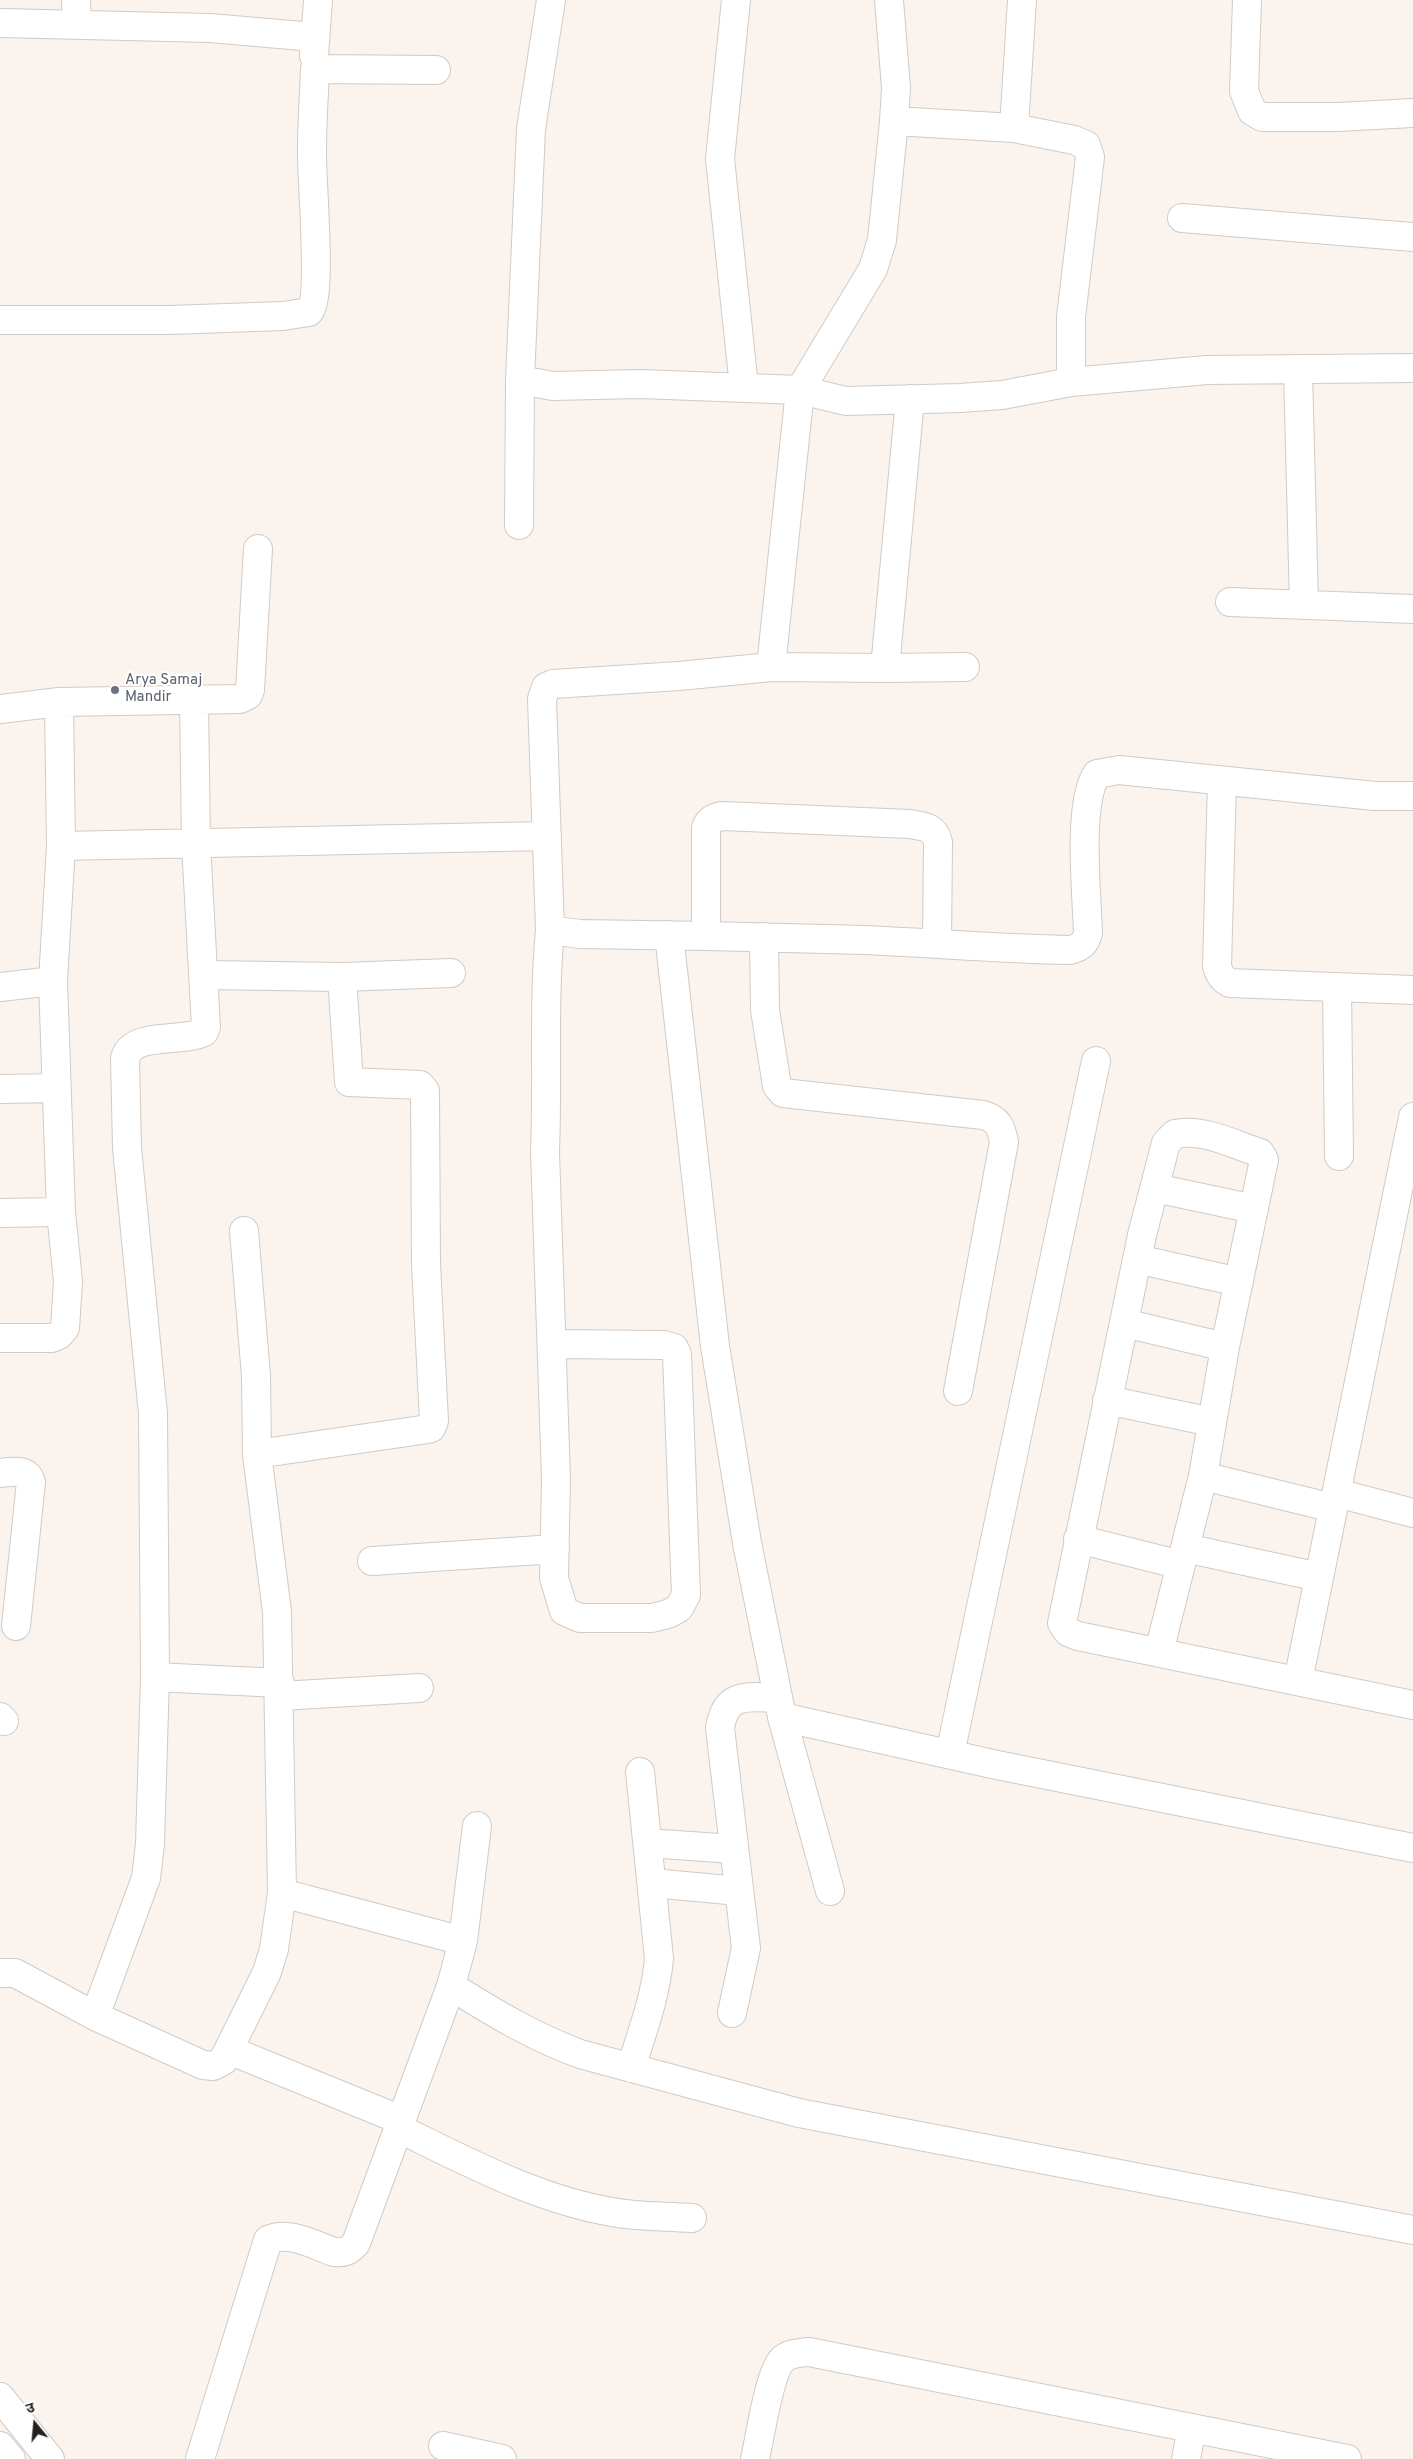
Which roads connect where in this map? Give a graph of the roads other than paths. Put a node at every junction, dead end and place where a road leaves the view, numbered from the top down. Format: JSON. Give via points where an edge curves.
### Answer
{"nodes":[{"id":1,"x":318,"y":0,"type":"edge"},
{"id":2,"x":551,"y":0,"type":"edge"},
{"id":3,"x":736,"y":0,"type":"edge"},
{"id":4,"x":889,"y":0,"type":"edge"},
{"id":5,"x":1022,"y":0,"type":"edge"},
{"id":6,"x":1246,"y":0,"type":"edge"},
{"id":7,"x":77,"y":12,"type":"edge"},
{"id":8,"x":0,"y":23,"type":"edge"},
{"id":9,"x":314,"y":37,"type":"junction"},
{"id":10,"x":314,"y":69,"type":"junction"},
{"id":11,"x":436,"y":70,"type":"dead end"},
{"id":12,"x":1413,"y":113,"type":"edge"},
{"id":13,"x":894,"y":121,"type":"junction"},
{"id":14,"x":1014,"y":128,"type":"junction"},
{"id":15,"x":1182,"y":218,"type":"dead end"},
{"id":16,"x":1413,"y":237,"type":"edge"},
{"id":17,"x":0,"y":320,"type":"edge"},
{"id":18,"x":1413,"y":368,"type":"edge"},
{"id":19,"x":1298,"y":370,"type":"junction"},
{"id":20,"x":520,"y":380,"type":"junction"},
{"id":21,"x":1071,"y":382,"type":"junction"},
{"id":22,"x":744,"y":387,"type":"junction"},
{"id":23,"x":800,"y":390,"type":"junction"},
{"id":24,"x":910,"y":399,"type":"junction"},
{"id":25,"x":519,"y":525,"type":"dead end"},
{"id":26,"x":258,"y":549,"type":"dead end"},
{"id":27,"x":1230,"y":602,"type":"dead end"},
{"id":28,"x":1304,"y":605,"type":"junction"},
{"id":29,"x":1413,"y":609,"type":"edge"},
{"id":30,"x":771,"y":667,"type":"junction"},
{"id":31,"x":965,"y":667,"type":"dead end"},
{"id":32,"x":885,"y":668,"type":"junction"},
{"id":33,"x":194,"y":701,"type":"junction"},
{"id":34,"x":58,"y":702,"type":"junction"},
{"id":35,"x":0,"y":709,"type":"edge"},
{"id":36,"x":1222,"y":782,"type":"junction"},
{"id":37,"x":1413,"y":796,"type":"edge"},
{"id":38,"x":547,"y":836,"type":"junction"},
{"id":39,"x":196,"y":844,"type":"junction"},
{"id":40,"x":60,"y":846,"type":"junction"},
{"id":41,"x":550,"y":930,"type":"junction"},
{"id":42,"x":669,"y":935,"type":"junction"},
{"id":43,"x":706,"y":936,"type":"junction"},
{"id":44,"x":764,"y":937,"type":"junction"},
{"id":45,"x":937,"y":943,"type":"junction"},
{"id":46,"x":451,"y":973,"type":"dead end"},
{"id":47,"x":204,"y":975,"type":"junction"},
{"id":48,"x":342,"y":977,"type":"junction"},
{"id":49,"x":53,"y":981,"type":"junction"},
{"id":50,"x":0,"y":987,"type":"edge"},
{"id":51,"x":1338,"y":987,"type":"junction"},
{"id":52,"x":1413,"y":990,"type":"edge"},
{"id":53,"x":1096,"y":1061,"type":"dead end"},
{"id":54,"x":56,"y":1088,"type":"junction"},
{"id":55,"x":0,"y":1089,"type":"edge"},
{"id":56,"x":1413,"y":1117,"type":"edge"},
{"id":57,"x":1340,"y":1156,"type":"dead end"},
{"id":58,"x":1155,"y":1188,"type":"junction"},
{"id":59,"x":1254,"y":1209,"type":"junction"},
{"id":60,"x":61,"y":1212,"type":"junction"},
{"id":61,"x":0,"y":1213,"type":"edge"},
{"id":62,"x":244,"y":1231,"type":"dead end"},
{"id":63,"x":1137,"y":1259,"type":"junction"},
{"id":64,"x":1239,"y":1282,"type":"junction"},
{"id":65,"x":1124,"y":1323,"type":"junction"},
{"id":66,"x":0,"y":1338,"type":"edge"},
{"id":67,"x":553,"y":1344,"type":"junction"},
{"id":68,"x":1225,"y":1347,"type":"junction"},
{"id":69,"x":958,"y":1391,"type":"dead end"},
{"id":70,"x":1108,"y":1400,"type":"junction"},
{"id":71,"x":1212,"y":1422,"type":"junction"},
{"id":72,"x":256,"y":1454,"type":"junction"},
{"id":73,"x":0,"y":1473,"type":"edge"},
{"id":74,"x":1203,"y":1476,"type":"junction"},
{"id":75,"x":1335,"y":1501,"type":"junction"},
{"id":76,"x":1413,"y":1512,"type":"edge"},
{"id":77,"x":1078,"y":1539,"type":"junction"},
{"id":78,"x":555,"y":1549,"type":"junction"},
{"id":79,"x":1183,"y":1557,"type":"junction"},
{"id":80,"x":372,"y":1561,"type":"dead end"},
{"id":81,"x":1319,"y":1577,"type":"junction"},
{"id":82,"x":16,"y":1626,"type":"dead end"},
{"id":83,"x":1159,"y":1652,"type":"junction"},
{"id":84,"x":155,"y":1677,"type":"junction"},
{"id":85,"x":1298,"y":1681,"type":"junction"},
{"id":86,"x":419,"y":1688,"type":"dead end"},
{"id":87,"x":280,"y":1690,"type":"junction"},
{"id":88,"x":1413,"y":1705,"type":"edge"},
{"id":89,"x":780,"y":1708,"type":"junction"},
{"id":90,"x":950,"y":1754,"type":"junction"},
{"id":91,"x":640,"y":1772,"type":"dead end"},
{"id":92,"x":477,"y":1826,"type":"dead end"},
{"id":93,"x":648,"y":1843,"type":"junction"},
{"id":94,"x":1413,"y":1848,"type":"edge"},
{"id":95,"x":733,"y":1849,"type":"junction"},
{"id":96,"x":652,"y":1882,"type":"junction"},
{"id":97,"x":739,"y":1891,"type":"junction"},
{"id":98,"x":830,"y":1891,"type":"dead end"},
{"id":99,"x":282,"y":1893,"type":"junction"},
{"id":100,"x":463,"y":1941,"type":"junction"},
{"id":101,"x":0,"y":1973,"type":"edge"},
{"id":102,"x":451,"y":1986,"type":"junction"},
{"id":103,"x":732,"y":2012,"type":"dead end"},
{"id":104,"x":95,"y":2016,"type":"junction"},
{"id":105,"x":229,"y":2050,"type":"junction"},
{"id":106,"x":631,"y":2068,"type":"junction"},
{"id":107,"x":400,"y":2124,"type":"junction"},
{"id":108,"x":692,"y":2218,"type":"dead end"},
{"id":109,"x":1413,"y":2230,"type":"edge"},
{"id":110,"x":0,"y":2397,"type":"edge"},
{"id":111,"x":1192,"y":2428,"type":"junction"},
{"id":112,"x":0,"y":2446,"type":"edge"},
{"id":113,"x":443,"y":2446,"type":"dead end"},
{"id":114,"x":11,"y":2459,"type":"edge"},
{"id":115,"x":50,"y":2459,"type":"edge"},
{"id":116,"x":200,"y":2459,"type":"edge"},
{"id":117,"x":502,"y":2459,"type":"edge"},
{"id":118,"x":755,"y":2459,"type":"edge"},
{"id":119,"x":1186,"y":2459,"type":"edge"},
{"id":120,"x":1347,"y":2459,"type":"edge"}],
"edges":[{"from":1,"to":9,"type":"street"},
{"from":2,"to":20,"type":"street","via":[[531,129]]},
{"from":3,"to":22,"type":"street","via":[[720,159]]},
{"from":4,"to":13,"type":"street","via":[[896,88]]},
{"from":5,"to":14,"type":"street"},
{"from":6,"to":12,"type":"street","via":[[1244,91],[1256,115],[1338,117]]},
{"from":7,"to":8,"type":"street"},
{"from":7,"to":9,"type":"street"},
{"from":9,"to":10,"type":"street"},
{"from":10,"to":11,"type":"street"},
{"from":10,"to":17,"type":"street","via":[[315,270],[313,304],[309,312],[170,320]]},
{"from":13,"to":14,"type":"street"},
{"from":13,"to":23,"type":"street","via":[[882,240],[877,258]]},
{"from":14,"to":21,"type":"street","via":[[1080,141],[1086,145],[1090,156],[1071,317]]},
{"from":15,"to":16,"type":"street"},
{"from":18,"to":19,"type":"street"},
{"from":19,"to":21,"type":"street","via":[[1207,370]]},
{"from":19,"to":28,"type":"street"},
{"from":20,"to":22,"type":"street","via":[[553,386]]},
{"from":20,"to":25,"type":"street"},
{"from":21,"to":24,"type":"street","via":[[1002,395]]},
{"from":22,"to":23,"type":"street"},
{"from":23,"to":24,"type":"street","via":[[846,401]]},
{"from":23,"to":30,"type":"street"},
{"from":24,"to":32,"type":"street"},
{"from":26,"to":33,"type":"street","via":[[249,693],[240,699]]},
{"from":27,"to":28,"type":"street"},
{"from":28,"to":29,"type":"street"},
{"from":30,"to":32,"type":"street"},
{"from":30,"to":38,"type":"street","via":[[546,687],[542,699]]},
{"from":31,"to":32,"type":"street"},
{"from":33,"to":34,"type":"street"},
{"from":33,"to":39,"type":"street"},
{"from":34,"to":35,"type":"street"},
{"from":34,"to":40,"type":"street"},
{"from":36,"to":37,"type":"street","via":[[1375,796]]},
{"from":36,"to":45,"type":"street","via":[[1119,770],[1097,774],[1091,783],[1086,829],[1088,933],[1081,947],[1070,950],[1004,949]]},
{"from":36,"to":51,"type":"street","via":[[1219,974],[1230,983]]},
{"from":38,"to":39,"type":"street"},
{"from":38,"to":41,"type":"street"},
{"from":39,"to":40,"type":"street"},
{"from":39,"to":47,"type":"street"},
{"from":40,"to":49,"type":"street"},
{"from":41,"to":42,"type":"street","via":[[580,934]]},
{"from":41,"to":67,"type":"street","via":[[546,982],[545,1152]]},
{"from":42,"to":43,"type":"street"},
{"from":42,"to":89,"type":"street","via":[[715,1346],[747,1543]]},
{"from":43,"to":44,"type":"street"},
{"from":43,"to":45,"type":"street","via":[[706,828],[708,822],[723,816],[929,827],[938,842]]},
{"from":44,"to":45,"type":"street"},
{"from":44,"to":69,"type":"street","via":[[765,1010],[777,1086],[783,1093],[983,1115],[1001,1127],[1004,1142]]},
{"from":46,"to":48,"type":"street"},
{"from":47,"to":48,"type":"street"},
{"from":47,"to":84,"type":"street","via":[[204,1032],[140,1042],[129,1050],[125,1058],[127,1148],[153,1414]]},
{"from":48,"to":72,"type":"street","via":[[349,1082],[420,1085],[425,1091],[426,1264],[434,1421],[428,1430]]},
{"from":49,"to":50,"type":"street"},
{"from":49,"to":54,"type":"street"},
{"from":51,"to":52,"type":"street"},
{"from":51,"to":57,"type":"street"},
{"from":53,"to":90,"type":"street"},
{"from":54,"to":55,"type":"street"},
{"from":54,"to":60,"type":"street"},
{"from":56,"to":75,"type":"street"},
{"from":58,"to":59,"type":"street"},
{"from":58,"to":59,"type":"street","via":[[1166,1143],[1171,1136],[1181,1133],[1210,1136],[1262,1156],[1264,1160]]},
{"from":58,"to":63,"type":"street"},
{"from":59,"to":64,"type":"street"},
{"from":60,"to":61,"type":"street"},
{"from":60,"to":66,"type":"street","via":[[68,1281],[65,1328],[52,1338]]},
{"from":62,"to":72,"type":"street","via":[[256,1376]]},
{"from":63,"to":64,"type":"street"},
{"from":63,"to":65,"type":"street"},
{"from":64,"to":68,"type":"street"},
{"from":65,"to":68,"type":"street"},
{"from":65,"to":70,"type":"street"},
{"from":67,"to":78,"type":"street"},
{"from":67,"to":78,"type":"street","via":[[664,1345],[674,1348],[677,1354],[686,1595],[679,1608],[652,1618],[580,1618],[564,1611],[558,1598],[554,1578]]},
{"from":68,"to":71,"type":"street"},
{"from":70,"to":71,"type":"street"},
{"from":70,"to":77,"type":"street"},
{"from":71,"to":74,"type":"street"},
{"from":72,"to":87,"type":"street","via":[[276,1602]]},
{"from":73,"to":82,"type":"street","via":[[24,1472],[31,1482]]},
{"from":74,"to":75,"type":"street"},
{"from":74,"to":79,"type":"street"},
{"from":75,"to":76,"type":"street"},
{"from":75,"to":81,"type":"street"},
{"from":77,"to":79,"type":"street"},
{"from":77,"to":83,"type":"street","via":[[1063,1610],[1062,1623],[1068,1632]]},
{"from":78,"to":80,"type":"street"},
{"from":79,"to":81,"type":"street"},
{"from":79,"to":83,"type":"street"},
{"from":81,"to":85,"type":"street"},
{"from":83,"to":85,"type":"street"},
{"from":84,"to":87,"type":"street"},
{"from":84,"to":104,"type":"street","via":[[146,1878]]},
{"from":85,"to":88,"type":"street"},
{"from":86,"to":87,"type":"street"},
{"from":87,"to":99,"type":"street"},
{"from":89,"to":90,"type":"street"},
{"from":89,"to":95,"type":"street","via":[[748,1697],[727,1705],[722,1713],[720,1728]]},
{"from":89,"to":98,"type":"street"},
{"from":90,"to":94,"type":"street"},
{"from":91,"to":93,"type":"street"},
{"from":92,"to":100,"type":"street"},
{"from":93,"to":95,"type":"street"},
{"from":93,"to":96,"type":"street"},
{"from":95,"to":97,"type":"street"},
{"from":96,"to":97,"type":"street"},
{"from":96,"to":106,"type":"street","via":[[659,1944],[658,1975]]},
{"from":97,"to":103,"type":"street","via":[[746,1948]]},
{"from":99,"to":100,"type":"street"},
{"from":99,"to":105,"type":"street","via":[[274,1949],[267,1972]]},
{"from":100,"to":102,"type":"street"},
{"from":101,"to":104,"type":"street","via":[[15,1973]]},
{"from":102,"to":106,"type":"street","via":[[511,2024],[546,2041]]},
{"from":102,"to":107,"type":"street"},
{"from":104,"to":105,"type":"street","via":[[202,2065],[213,2066],[223,2061]]},
{"from":105,"to":107,"type":"street"},
{"from":106,"to":109,"type":"street","via":[[799,2113]]},
{"from":107,"to":108,"type":"street","via":[[498,2175],[583,2205],[613,2212]]},
{"from":107,"to":116,"type":"street","via":[[356,2243],[349,2251],[334,2252],[287,2236],[268,2240]]},
{"from":110,"to":115,"type":"street"},
{"from":111,"to":118,"type":"street","via":[[809,2352],[783,2359],[774,2375]]},
{"from":111,"to":119,"type":"street"},
{"from":111,"to":120,"type":"street"},
{"from":112,"to":114,"type":"street"},
{"from":113,"to":117,"type":"street"}]}
